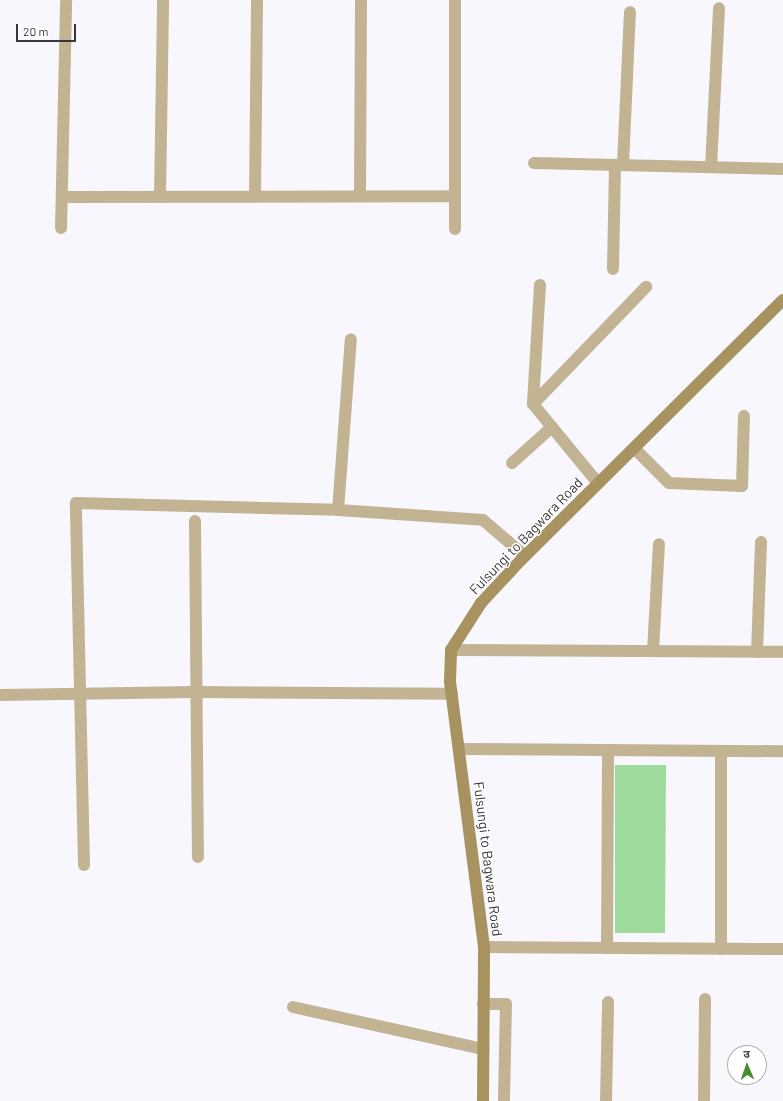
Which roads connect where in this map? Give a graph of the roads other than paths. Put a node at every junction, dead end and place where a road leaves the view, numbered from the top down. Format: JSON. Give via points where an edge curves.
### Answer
{"nodes":[{"id":1,"x":66,"y":0,"type":"edge"},
{"id":2,"x":163,"y":0,"type":"edge"},
{"id":3,"x":257,"y":0,"type":"edge"},
{"id":4,"x":361,"y":0,"type":"edge"},
{"id":5,"x":455,"y":0,"type":"edge"},
{"id":6,"x":719,"y":8,"type":"dead end"},
{"id":7,"x":630,"y":12,"type":"dead end"},
{"id":8,"x":534,"y":163,"type":"dead end"},
{"id":9,"x":619,"y":165,"type":"junction"},
{"id":10,"x":711,"y":167,"type":"junction"},
{"id":11,"x":783,"y":169,"type":"edge"},
{"id":12,"x":255,"y":196,"type":"junction"},
{"id":13,"x":360,"y":196,"type":"junction"},
{"id":14,"x":455,"y":196,"type":"junction"},
{"id":15,"x":62,"y":197,"type":"junction"},
{"id":16,"x":160,"y":197,"type":"junction"},
{"id":17,"x":61,"y":228,"type":"dead end"},
{"id":18,"x":455,"y":228,"type":"dead end"},
{"id":19,"x":613,"y":269,"type":"dead end"},
{"id":20,"x":540,"y":285,"type":"dead end"},
{"id":21,"x":646,"y":287,"type":"dead end"},
{"id":22,"x":783,"y":300,"type":"edge"},
{"id":23,"x":351,"y":339,"type":"dead end"},
{"id":24,"x":533,"y":404,"type":"junction"},
{"id":25,"x":744,"y":416,"type":"dead end"},
{"id":26,"x":552,"y":427,"type":"junction"},
{"id":27,"x":634,"y":448,"type":"junction"},
{"id":28,"x":512,"y":463,"type":"dead end"},
{"id":29,"x":598,"y":483,"type":"junction"},
{"id":30,"x":338,"y":510,"type":"junction"},
{"id":31,"x":195,"y":521,"type":"dead end"},
{"id":32,"x":761,"y":542,"type":"dead end"},
{"id":33,"x":659,"y":544,"type":"dead end"},
{"id":34,"x":526,"y":556,"type":"junction"},
{"id":35,"x":451,"y":650,"type":"junction"},
{"id":36,"x":653,"y":651,"type":"junction"},
{"id":37,"x":757,"y":652,"type":"junction"},
{"id":38,"x":783,"y":652,"type":"edge"},
{"id":39,"x":194,"y":692,"type":"junction"},
{"id":40,"x":81,"y":694,"type":"junction"},
{"id":41,"x":452,"y":694,"type":"junction"},
{"id":42,"x":0,"y":695,"type":"edge"},
{"id":43,"x":459,"y":750,"type":"junction"},
{"id":44,"x":608,"y":751,"type":"junction"},
{"id":45,"x":721,"y":751,"type":"junction"},
{"id":46,"x":783,"y":751,"type":"edge"},
{"id":47,"x":198,"y":857,"type":"dead end"},
{"id":48,"x":84,"y":865,"type":"dead end"},
{"id":49,"x":484,"y":947,"type":"junction"},
{"id":50,"x":607,"y":948,"type":"junction"},
{"id":51,"x":721,"y":949,"type":"junction"},
{"id":52,"x":783,"y":949,"type":"edge"},
{"id":53,"x":704,"y":998,"type":"dead end"},
{"id":54,"x":608,"y":1002,"type":"dead end"},
{"id":55,"x":483,"y":1004,"type":"junction"},
{"id":56,"x":293,"y":1007,"type":"dead end"},
{"id":57,"x":483,"y":1049,"type":"junction"},
{"id":58,"x":483,"y":1101,"type":"edge"},
{"id":59,"x":504,"y":1101,"type":"edge"},
{"id":60,"x":606,"y":1101,"type":"edge"},
{"id":61,"x":704,"y":1101,"type":"edge"}],
"edges":[{"from":1,"to":15,"type":"street"},
{"from":2,"to":16,"type":"street"},
{"from":3,"to":12,"type":"street"},
{"from":4,"to":13,"type":"street"},
{"from":5,"to":14,"type":"street"},
{"from":6,"to":10,"type":"street"},
{"from":7,"to":9,"type":"street"},
{"from":8,"to":9,"type":"street"},
{"from":9,"to":10,"type":"street"},
{"from":9,"to":19,"type":"street"},
{"from":10,"to":11,"type":"street"},
{"from":12,"to":13,"type":"street"},
{"from":12,"to":16,"type":"street"},
{"from":13,"to":14,"type":"street"},
{"from":14,"to":18,"type":"street"},
{"from":15,"to":16,"type":"street"},
{"from":15,"to":17,"type":"street"},
{"from":20,"to":24,"type":"street"},
{"from":21,"to":24,"type":"street"},
{"from":22,"to":27,"type":"street","name":"Fulsungi to Bagwara Road"},
{"from":23,"to":30,"type":"street"},
{"from":24,"to":26,"type":"street"},
{"from":25,"to":27,"type":"street","via":[[742,486],[669,483]]},
{"from":26,"to":28,"type":"street"},
{"from":26,"to":29,"type":"street"},
{"from":27,"to":29,"type":"street","name":"Fulsungi to Bagwara Road"},
{"from":29,"to":34,"type":"street","name":"Fulsungi to Bagwara Road"},
{"from":30,"to":34,"type":"street","via":[[482,520]]},
{"from":30,"to":40,"type":"street","via":[[76,503]]},
{"from":31,"to":39,"type":"street"},
{"from":32,"to":37,"type":"street"},
{"from":33,"to":36,"type":"street"},
{"from":34,"to":35,"type":"street","name":"Fulsungi to Bagwara Road","via":[[481,603]]},
{"from":35,"to":36,"type":"street"},
{"from":35,"to":41,"type":"street","name":"Fulsungi to Bagwara Road"},
{"from":36,"to":37,"type":"street"},
{"from":37,"to":38,"type":"street"},
{"from":39,"to":40,"type":"street"},
{"from":39,"to":41,"type":"street"},
{"from":39,"to":47,"type":"street"},
{"from":40,"to":42,"type":"street"},
{"from":40,"to":48,"type":"street"},
{"from":41,"to":43,"type":"street","name":"Fulsungi to Bagwara Road"},
{"from":43,"to":44,"type":"street"},
{"from":43,"to":49,"type":"street","name":"Fulsungi to Bagwara Road"},
{"from":44,"to":45,"type":"street"},
{"from":44,"to":50,"type":"street"},
{"from":45,"to":46,"type":"street"},
{"from":45,"to":51,"type":"street"},
{"from":49,"to":50,"type":"street"},
{"from":49,"to":55,"type":"street","name":"Fulsungi to Bagwara Road"},
{"from":50,"to":51,"type":"street"},
{"from":51,"to":52,"type":"street"},
{"from":53,"to":61,"type":"street"},
{"from":54,"to":60,"type":"street"},
{"from":55,"to":57,"type":"street","name":"Fulsungi to Bagwara Road"},
{"from":55,"to":59,"type":"street","via":[[506,1004]]},
{"from":56,"to":57,"type":"street"},
{"from":57,"to":58,"type":"street","name":"Fulsungi to Bagwara Road"}]}
